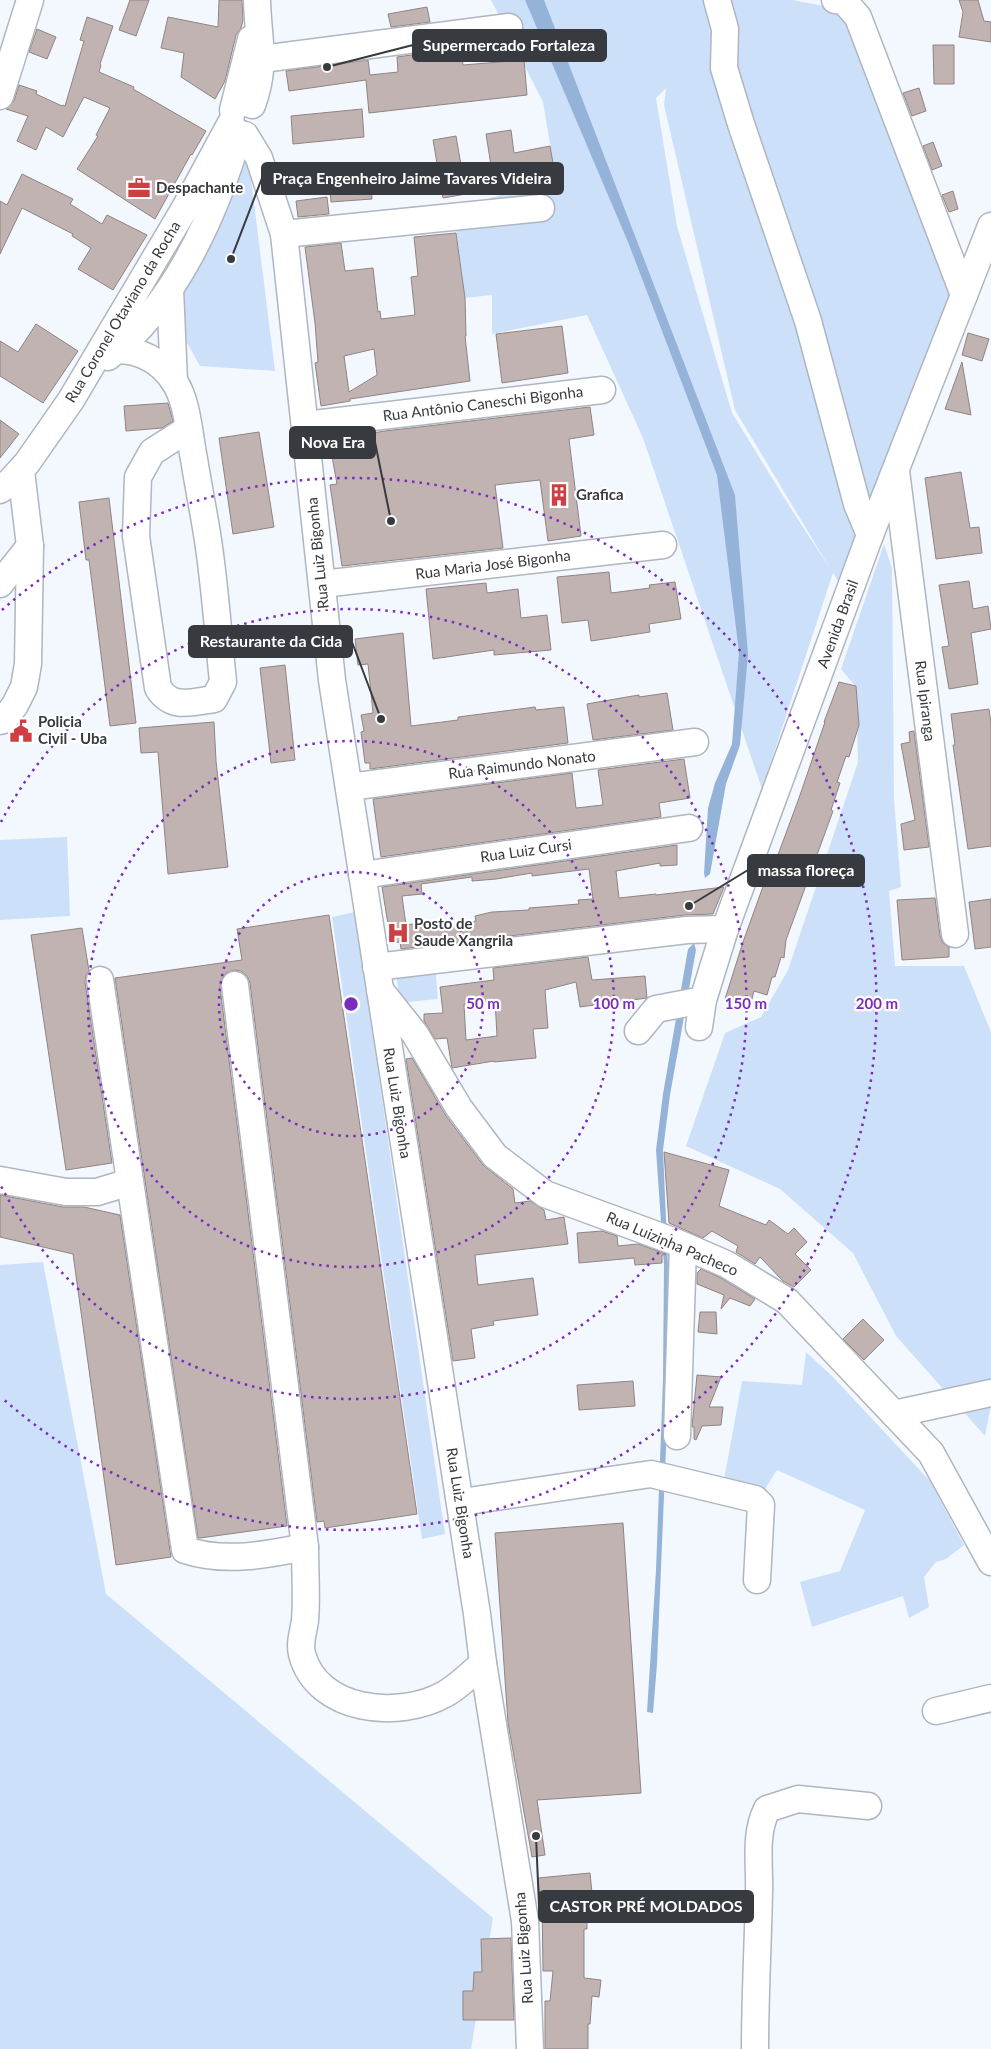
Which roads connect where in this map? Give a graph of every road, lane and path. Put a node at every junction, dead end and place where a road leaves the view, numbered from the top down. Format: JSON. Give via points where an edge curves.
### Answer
{"nodes":[{"id":1,"x":30,"y":0,"type":"edge"},
{"id":2,"x":717,"y":0,"type":"edge"},
{"id":3,"x":839,"y":1,"type":"edge"},
{"id":4,"x":257,"y":6,"type":"edge"},
{"id":5,"x":508,"y":27,"type":"dead end"},
{"id":6,"x":262,"y":59,"type":"junction"},
{"id":7,"x":0,"y":96,"type":"edge"},
{"id":8,"x":243,"y":122,"type":"junction"},
{"id":9,"x":541,"y":208,"type":"dead end"},
{"id":10,"x":991,"y":226,"type":"edge"},
{"id":11,"x":284,"y":234,"type":"junction"},
{"id":12,"x":170,"y":290,"type":"junction"},
{"id":13,"x":964,"y":295,"type":"junction"},
{"id":14,"x":117,"y":350,"type":"junction"},
{"id":15,"x":86,"y":374,"type":"junction"},
{"id":16,"x":174,"y":381,"type":"junction"},
{"id":17,"x":602,"y":390,"type":"dead end"},
{"id":18,"x":305,"y":425,"type":"junction"},
{"id":19,"x":188,"y":429,"type":"junction"},
{"id":20,"x":896,"y":469,"type":"junction"},
{"id":21,"x":21,"y":471,"type":"junction"},
{"id":22,"x":0,"y":490,"type":"edge"},
{"id":23,"x":870,"y":536,"type":"junction"},
{"id":24,"x":664,"y":545,"type":"dead end"},
{"id":25,"x":30,"y":546,"type":"junction"},
{"id":26,"x":0,"y":584,"type":"edge"},
{"id":27,"x":322,"y":584,"type":"junction"},
{"id":28,"x":0,"y":721,"type":"edge"},
{"id":29,"x":695,"y":742,"type":"dead end"},
{"id":30,"x":349,"y":787,"type":"junction"},
{"id":31,"x":689,"y":828,"type":"dead end"},
{"id":32,"x":362,"y":874,"type":"junction"},
{"id":33,"x":725,"y":929,"type":"junction"},
{"id":34,"x":955,"y":934,"type":"dead end"},
{"id":35,"x":378,"y":978,"type":"junction"},
{"id":36,"x":100,"y":980,"type":"dead end"},
{"id":37,"x":235,"y":985,"type":"dead end"},
{"id":38,"x":690,"y":1002,"type":"junction"},
{"id":39,"x":699,"y":1027,"type":"dead end"},
{"id":40,"x":638,"y":1030,"type":"dead end"},
{"id":41,"x":0,"y":1180,"type":"edge"},
{"id":42,"x":130,"y":1182,"type":"junction"},
{"id":43,"x":683,"y":1246,"type":"junction"},
{"id":44,"x":991,"y":1393,"type":"edge"},
{"id":45,"x":894,"y":1414,"type":"junction"},
{"id":46,"x":677,"y":1436,"type":"dead end"},
{"id":47,"x":459,"y":1495,"type":"junction"},
{"id":48,"x":305,"y":1547,"type":"junction"},
{"id":49,"x":991,"y":1562,"type":"edge"},
{"id":50,"x":757,"y":1580,"type":"dead end"},
{"id":51,"x":483,"y":1663,"type":"junction"},
{"id":52,"x":991,"y":1698,"type":"edge"},
{"id":53,"x":936,"y":1712,"type":"dead end"},
{"id":54,"x":868,"y":1806,"type":"dead end"},
{"id":55,"x":530,"y":2049,"type":"edge"},
{"id":56,"x":755,"y":2049,"type":"edge"}],
"edges":[{"from":1,"to":7,"type":"street"},
{"from":2,"to":23,"type":"street","via":[[725,29],[724,68],[808,321],[857,504]]},
{"from":3,"to":13,"type":"street","via":[[858,17]]},
{"from":4,"to":6,"type":"street"},
{"from":4,"to":8,"type":"street"},
{"from":5,"to":6,"type":"street"},
{"from":6,"to":8,"type":"street","via":[[259,86]]},
{"from":8,"to":11,"type":"street","name":"Rua Luiz Bigonha","via":[[259,158]]},
{"from":8,"to":12,"type":"street","via":[[214,209]]},
{"from":8,"to":15,"type":"street","name":"Rua Coronel Otaviano da Rocha","via":[[185,208]]},
{"from":9,"to":11,"type":"street"},
{"from":10,"to":13,"type":"street","name":"Avenida Brasil"},
{"from":11,"to":18,"type":"street","name":"Rua Luiz Bigonha"},
{"from":12,"to":14,"type":"street"},
{"from":12,"to":16,"type":"street"},
{"from":13,"to":20,"type":"street","name":"Avenida Brasil"},
{"from":14,"to":15,"type":"street"},
{"from":14,"to":16,"type":"street","via":[[143,354],[155,361]]},
{"from":15,"to":21,"type":"street","name":"Rua Coronel Otaviano da Rocha"},
{"from":16,"to":19,"type":"street"},
{"from":17,"to":18,"type":"street","name":"Rua Antônio Caneschi Bigonha"},
{"from":18,"to":27,"type":"street","name":"Rua Luiz Bigonha"},
{"from":19,"to":19,"type":"street","via":[[207,534],[223,682],[214,699],[178,704],[164,698],[158,688],[136,536],[137,497],[138,477],[152,452]]},
{"from":20,"to":23,"type":"street","name":"Avenida Brasil"},
{"from":20,"to":34,"type":"street","name":"Rua Ipiranga"},
{"from":21,"to":22,"type":"street","name":"Rua Coronel Otaviano da Rocha"},
{"from":21,"to":25,"type":"street"},
{"from":23,"to":33,"type":"street","name":"Avenida Brasil"},
{"from":24,"to":27,"type":"street","name":"Rua Maria José Bigonha"},
{"from":25,"to":26,"type":"street"},
{"from":25,"to":28,"type":"street","via":[[28,664],[24,688],[16,705]]},
{"from":27,"to":30,"type":"street","name":"Rua Luiz Bigonha","via":[[332,680]]},
{"from":29,"to":30,"type":"street","name":"Rua Raimundo Nonato"},
{"from":30,"to":32,"type":"street","name":"Rua Luiz Bigonha"},
{"from":31,"to":32,"type":"street","name":"Rua Luiz Cursi"},
{"from":32,"to":35,"type":"street","name":"Rua Luiz Bigonha"},
{"from":33,"to":35,"type":"street","via":[[687,930]]},
{"from":33,"to":38,"type":"street","name":"Avenida Brasil"},
{"from":35,"to":43,"type":"street","name":"Rua Luizinha Pacheco","via":[[459,1108],[495,1156],[545,1194]]},
{"from":35,"to":47,"type":"street","name":"Rua Luiz Bigonha"},
{"from":36,"to":42,"type":"street"},
{"from":37,"to":48,"type":"street"},
{"from":38,"to":39,"type":"street","name":"Avenida Brasil"},
{"from":38,"to":40,"type":"street","via":[[656,1009]]},
{"from":41,"to":42,"type":"street","via":[[66,1192],[97,1192]]},
{"from":42,"to":48,"type":"street","via":[[185,1550],[214,1557],[269,1554]]},
{"from":43,"to":45,"type":"street","name":"Rua Luizinha Pacheco","via":[[726,1264],[787,1300]]},
{"from":43,"to":46,"type":"street"},
{"from":44,"to":45,"type":"street"},
{"from":45,"to":49,"type":"street","name":"Rua Luizinha Pacheco","via":[[931,1453]]},
{"from":47,"to":50,"type":"street","via":[[462,1502],[651,1474],[755,1499],[761,1505]]},
{"from":47,"to":51,"type":"street","name":"Rua Luiz Bigonha"},
{"from":48,"to":51,"type":"street","via":[[306,1619],[301,1652],[313,1677],[333,1693],[347,1702],[363,1706],[401,1709],[445,1694]]},
{"from":51,"to":55,"type":"street","name":"Rua Luiz Bigonha","via":[[525,1921]]},
{"from":52,"to":53,"type":"street"},
{"from":54,"to":56,"type":"street","via":[[798,1800],[767,1809],[761,1820],[758,1839]]}]}
